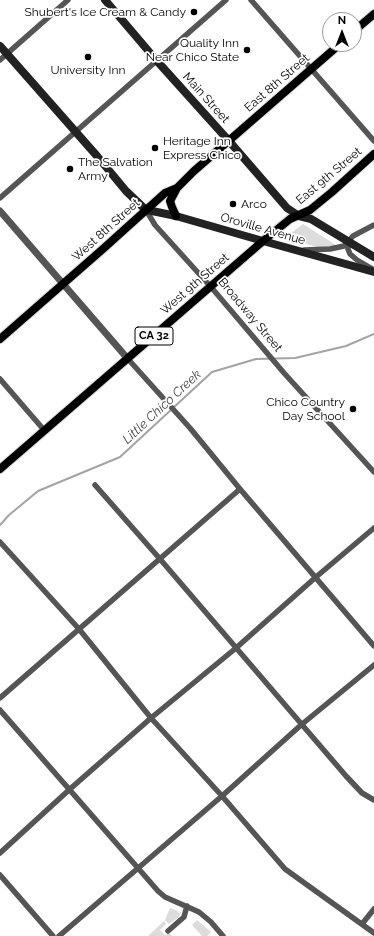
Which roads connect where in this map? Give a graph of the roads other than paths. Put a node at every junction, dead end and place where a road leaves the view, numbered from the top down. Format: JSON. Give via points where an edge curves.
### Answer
{"nodes":[{"id":1,"x":68,"y":0,"type":"edge"},
{"id":2,"x":105,"y":0,"type":"edge"},
{"id":3,"x":226,"y":0,"type":"edge"},
{"id":4,"x":251,"y":0,"type":"edge"},
{"id":5,"x":374,"y":14,"type":"edge"},
{"id":6,"x":362,"y":24,"type":"edge"},
{"id":7,"x":0,"y":46,"type":"edge"},
{"id":8,"x":331,"y":52,"type":"edge"},
{"id":9,"x":7,"y":55,"type":"junction"},
{"id":10,"x":0,"y":60,"type":"edge"},
{"id":11,"x":157,"y":61,"type":"junction"},
{"id":12,"x":311,"y":69,"type":"junction"},
{"id":13,"x":76,"y":132,"type":"junction"},
{"id":14,"x":229,"y":141,"type":"junction"},
{"id":15,"x":374,"y":141,"type":"edge"},
{"id":16,"x":374,"y":154,"type":"edge"},
{"id":17,"x":177,"y":188,"type":"junction"},
{"id":18,"x":0,"y":198,"type":"edge"},
{"id":19,"x":146,"y":210,"type":"junction"},
{"id":20,"x":0,"y":211,"type":"edge"},
{"id":21,"x":176,"y":216,"type":"junction"},
{"id":22,"x":299,"y":216,"type":"junction"},
{"id":23,"x":374,"y":225,"type":"edge"},
{"id":24,"x":263,"y":241,"type":"junction"},
{"id":25,"x":348,"y":241,"type":"junction"},
{"id":26,"x":296,"y":250,"type":"junction"},
{"id":27,"x":374,"y":257,"type":"edge"},
{"id":28,"x":374,"y":271,"type":"edge"},
{"id":29,"x":63,"y":284,"type":"junction"},
{"id":30,"x":211,"y":287,"type":"junction"},
{"id":31,"x":0,"y":339,"type":"edge"},
{"id":32,"x":128,"y":359,"type":"junction"},
{"id":33,"x":0,"y":379,"type":"edge"},
{"id":34,"x":44,"y":430,"type":"junction"},
{"id":35,"x":0,"y":468,"type":"edge"},
{"id":36,"x":374,"y":472,"type":"edge"},
{"id":37,"x":95,"y":485,"type":"dead end"},
{"id":38,"x":240,"y":489,"type":"junction"},
{"id":39,"x":374,"y":528,"type":"edge"},
{"id":40,"x":1,"y":543,"type":"edge"},
{"id":41,"x":160,"y":559,"type":"junction"},
{"id":42,"x":316,"y":577,"type":"junction"},
{"id":43,"x":79,"y":629,"type":"junction"},
{"id":44,"x":374,"y":646,"type":"edge"},
{"id":45,"x":236,"y":648,"type":"junction"},
{"id":46,"x":374,"y":665,"type":"edge"},
{"id":47,"x":0,"y":698,"type":"edge"},
{"id":48,"x":0,"y":710,"type":"edge"},
{"id":49,"x":151,"y":718,"type":"junction"},
{"id":50,"x":301,"y":725,"type":"junction"},
{"id":51,"x":70,"y":789,"type":"junction"},
{"id":52,"x":222,"y":796,"type":"junction"},
{"id":53,"x":374,"y":800,"type":"edge"},
{"id":54,"x":0,"y":853,"type":"edge"},
{"id":55,"x":138,"y":868,"type":"junction"},
{"id":56,"x":0,"y":875,"type":"edge"},
{"id":57,"x":187,"y":906,"type":"junction"},
{"id":58,"x":374,"y":909,"type":"edge"},
{"id":59,"x":362,"y":924,"type":"junction"},
{"id":60,"x":168,"y":930,"type":"dead end"},
{"id":61,"x":374,"y":933,"type":"edge"},
{"id":62,"x":53,"y":936,"type":"edge"},
{"id":63,"x":59,"y":936,"type":"edge"},
{"id":64,"x":224,"y":936,"type":"edge"}],
"edges":[{"from":1,"to":9,"type":"street"},
{"from":2,"to":11,"type":"main road","name":"Main Street"},
{"from":3,"to":11,"type":"street"},
{"from":4,"to":12,"type":"street"},
{"from":5,"to":6,"type":"main road"},
{"from":7,"to":9,"type":"main road","name":"Broadway Street"},
{"from":8,"to":12,"type":"main road","name":"East 8th Street"},
{"from":9,"to":10,"type":"street"},
{"from":9,"to":13,"type":"main road","name":"Broadway Street"},
{"from":11,"to":13,"type":"street"},
{"from":11,"to":14,"type":"main road","name":"Main Street"},
{"from":12,"to":14,"type":"main road","name":"East 8th Street"},
{"from":12,"to":15,"type":"street"},
{"from":13,"to":18,"type":"street"},
{"from":13,"to":19,"type":"main road","name":"Broadway Street","via":[[126,191]]},
{"from":14,"to":17,"type":"main road","name":"West 8th Street"},
{"from":14,"to":22,"type":"main road","name":"Main Street","via":[[287,208]]},
{"from":16,"to":22,"type":"main road","name":"East 9th Street","number":"CA 32","via":[[319,203]]},
{"from":17,"to":19,"type":"main road","name":"West 8th Street","via":[[165,193]]},
{"from":17,"to":21,"type":"main road","via":[[170,200]]},
{"from":19,"to":21,"type":"main road","name":"Oroville Avenue"},
{"from":19,"to":29,"type":"main road","name":"West 8th Street"},
{"from":19,"to":30,"type":"street","name":"Broadway Street","via":[[155,226]]},
{"from":20,"to":29,"type":"street"},
{"from":21,"to":24,"type":"main road","name":"Oroville Avenue"},
{"from":22,"to":24,"type":"main road","name":"West 9th Street","number":"CA 32","via":[[290,219]]},
{"from":22,"to":25,"type":"main road","name":"Main Street","via":[[311,219]]},
{"from":23,"to":25,"type":"street","via":[[352,236]]},
{"from":24,"to":26,"type":"main road","name":"Oroville Avenue"},
{"from":24,"to":30,"type":"main road","name":"West 9th Street","number":"CA 32"},
{"from":25,"to":26,"type":"street","via":[[344,246],[333,249]]},
{"from":25,"to":27,"type":"main road","name":"Main Street"},
{"from":25,"to":28,"type":"street","via":[[350,254]]},
{"from":26,"to":28,"type":"main road","name":"Oroville Avenue"},
{"from":29,"to":31,"type":"main road","name":"West 8th Street"},
{"from":29,"to":32,"type":"street"},
{"from":30,"to":32,"type":"main road","name":"West 9th Street","number":"CA 32"},
{"from":30,"to":36,"type":"street","name":"Broadway Street","via":[[284,373]]},
{"from":32,"to":34,"type":"main road","name":"West 9th Street","number":"CA 32"},
{"from":32,"to":38,"type":"street"},
{"from":33,"to":34,"type":"street"},
{"from":34,"to":35,"type":"main road","name":"West 9th Street","number":"CA 32"},
{"from":37,"to":41,"type":"street"},
{"from":38,"to":41,"type":"street"},
{"from":38,"to":42,"type":"street"},
{"from":39,"to":42,"type":"street"},
{"from":40,"to":43,"type":"street"},
{"from":41,"to":43,"type":"street"},
{"from":41,"to":45,"type":"street"},
{"from":42,"to":44,"type":"street"},
{"from":42,"to":45,"type":"street"},
{"from":43,"to":47,"type":"street"},
{"from":43,"to":49,"type":"street"},
{"from":45,"to":49,"type":"street"},
{"from":45,"to":50,"type":"street"},
{"from":46,"to":50,"type":"street"},
{"from":48,"to":51,"type":"street"},
{"from":49,"to":51,"type":"street"},
{"from":49,"to":52,"type":"street"},
{"from":50,"to":52,"type":"street"},
{"from":50,"to":53,"type":"street","via":[[362,793]]},
{"from":51,"to":54,"type":"street"},
{"from":51,"to":55,"type":"street"},
{"from":52,"to":55,"type":"street"},
{"from":52,"to":59,"type":"street","via":[[285,869]]},
{"from":55,"to":57,"type":"street","via":[[165,897]]},
{"from":55,"to":63,"type":"street"},
{"from":56,"to":62,"type":"street"},
{"from":57,"to":60,"type":"street","via":[[184,917]]},
{"from":57,"to":64,"type":"street","via":[[199,912]]},
{"from":58,"to":59,"type":"street"},
{"from":59,"to":61,"type":"street"}]}
